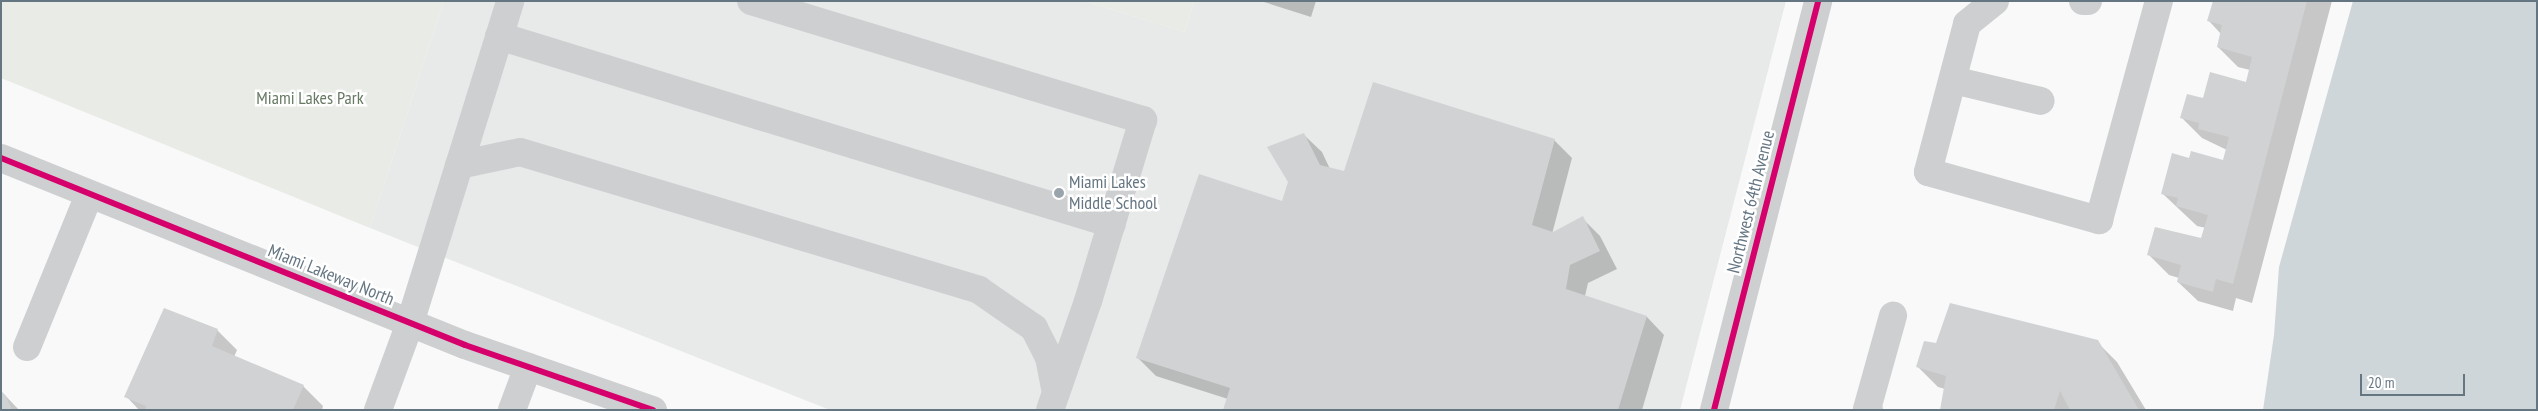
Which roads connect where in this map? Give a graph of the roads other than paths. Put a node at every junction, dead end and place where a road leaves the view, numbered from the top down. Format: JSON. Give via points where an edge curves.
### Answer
{"nodes":[{"id":1,"x":510,"y":1,"type":"edge"},
{"id":2,"x":751,"y":1,"type":"edge"},
{"id":3,"x":1818,"y":1,"type":"edge"},
{"id":4,"x":1995,"y":1,"type":"edge"},
{"id":5,"x":2083,"y":1,"type":"edge"},
{"id":6,"x":2088,"y":1,"type":"edge"},
{"id":7,"x":2159,"y":1,"type":"edge"},
{"id":8,"x":499,"y":36,"type":"junction"},
{"id":9,"x":1953,"y":80,"type":"junction"},
{"id":10,"x":2041,"y":101,"type":"dead end"},
{"id":11,"x":1,"y":158,"type":"edge"},
{"id":12,"x":459,"y":165,"type":"junction"},
{"id":13,"x":89,"y":195,"type":"junction"},
{"id":14,"x":1112,"y":224,"type":"junction"},
{"id":15,"x":1893,"y":316,"type":"dead end"},
{"id":16,"x":410,"y":323,"type":"junction"},
{"id":17,"x":26,"y":347,"type":"dead end"},
{"id":18,"x":528,"y":367,"type":"junction"},
{"id":19,"x":1053,"y":401,"type":"edge"},
{"id":20,"x":1868,"y":409,"type":"edge"},
{"id":21,"x":378,"y":410,"type":"edge"},
{"id":22,"x":512,"y":410,"type":"edge"},
{"id":23,"x":653,"y":410,"type":"edge"},
{"id":24,"x":1714,"y":410,"type":"edge"}],
"edges":[{"from":1,"to":8,"type":"street"},
{"from":2,"to":14,"type":"street","via":[[1143,120]]},
{"from":3,"to":24,"type":"street","name":"Northwest 64th Avenue"},
{"from":4,"to":9,"type":"street","via":[[1968,24]]},
{"from":5,"to":6,"type":"street"},
{"from":7,"to":9,"type":"street","via":[[2099,220],[1928,172]]},
{"from":8,"to":12,"type":"street"},
{"from":8,"to":14,"type":"street"},
{"from":9,"to":10,"type":"street"},
{"from":11,"to":13,"type":"street","name":"Miami Lakeway North"},
{"from":12,"to":16,"type":"street"},
{"from":12,"to":19,"type":"street","via":[[520,152],[978,290],[1034,328],[1049,357]]},
{"from":13,"to":16,"type":"street","name":"Miami Lakeway North"},
{"from":13,"to":17,"type":"street"},
{"from":14,"to":19,"type":"street"},
{"from":15,"to":20,"type":"street"},
{"from":16,"to":18,"type":"street","name":"Miami Lakeway North"},
{"from":16,"to":21,"type":"street"},
{"from":18,"to":22,"type":"street"},
{"from":18,"to":23,"type":"street","name":"Miami Lakeway North"}]}
